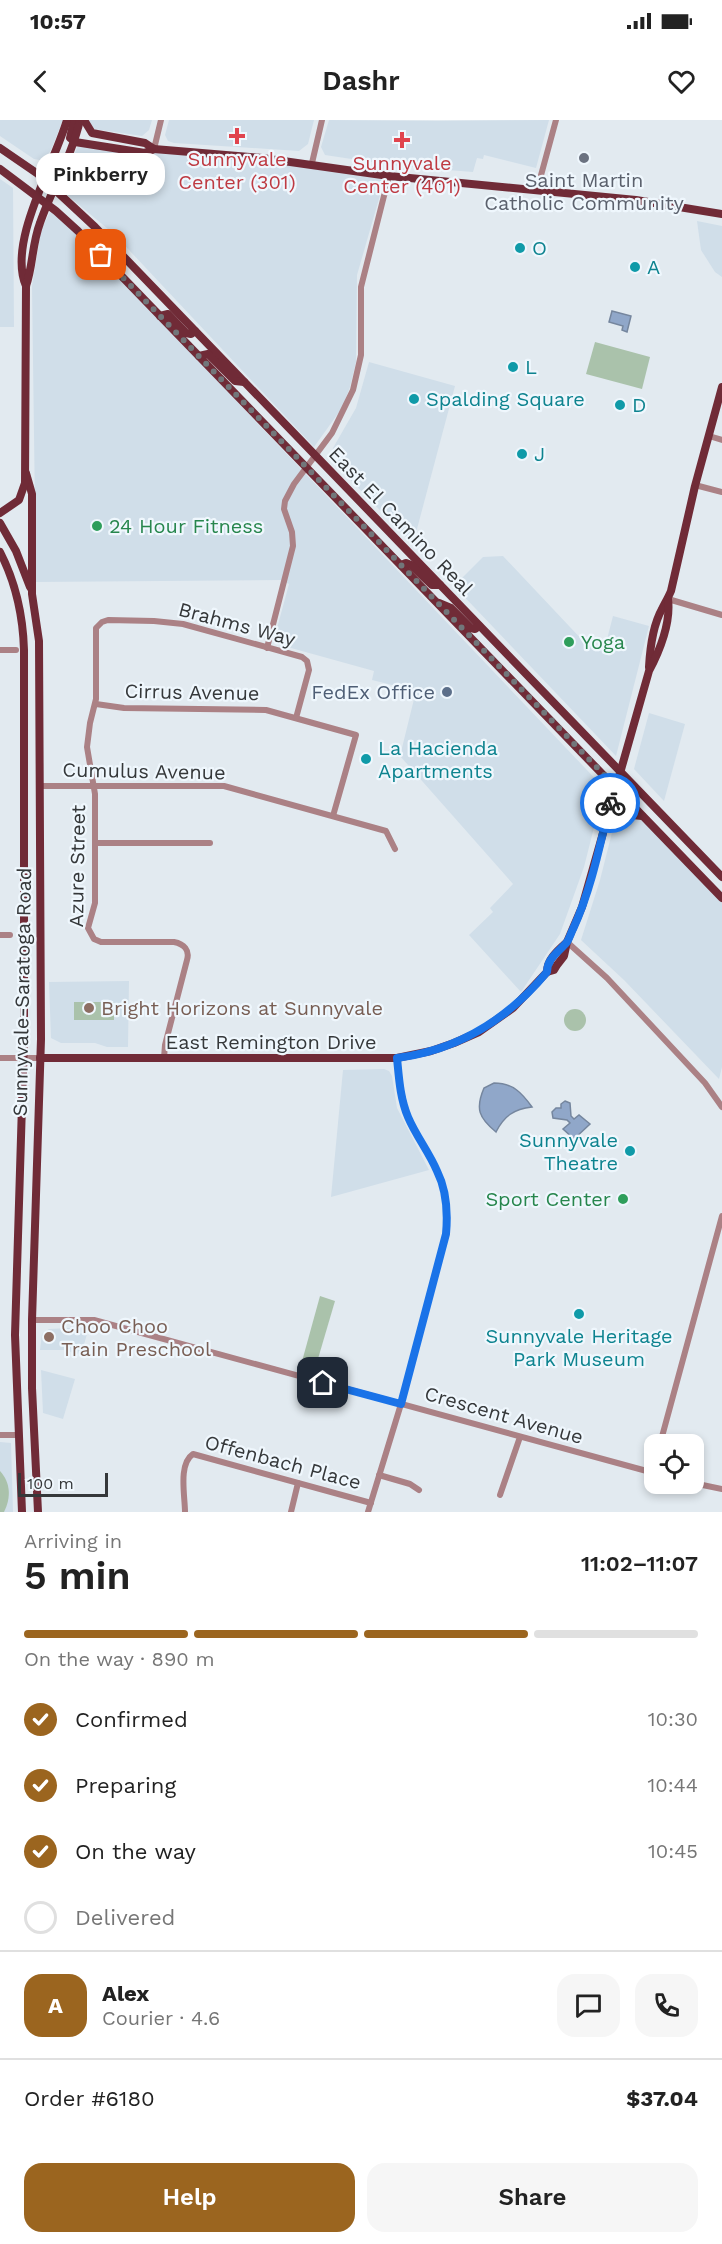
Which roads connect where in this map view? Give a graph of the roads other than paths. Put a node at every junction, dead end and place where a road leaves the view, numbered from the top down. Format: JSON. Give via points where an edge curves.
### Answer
{"nodes":[{"id":1,"x":67,"y":120,"type":"edge"},
{"id":2,"x":75,"y":120,"type":"edge"},
{"id":3,"x":82,"y":120,"type":"edge"},
{"id":4,"x":160,"y":120,"type":"edge"},
{"id":5,"x":322,"y":120,"type":"edge"},
{"id":6,"x":556,"y":120,"type":"edge"},
{"id":7,"x":75,"y":142,"type":"junction"},
{"id":8,"x":0,"y":148,"type":"edge"},
{"id":9,"x":154,"y":149,"type":"junction"},
{"id":10,"x":312,"y":164,"type":"junction"},
{"id":11,"x":0,"y":169,"type":"edge"},
{"id":12,"x":390,"y":176,"type":"junction"},
{"id":13,"x":45,"y":180,"type":"junction"},
{"id":14,"x":54,"y":189,"type":"junction"},
{"id":15,"x":537,"y":190,"type":"junction"},
{"id":16,"x":38,"y":196,"type":"junction"},
{"id":17,"x":48,"y":204,"type":"junction"},
{"id":18,"x":722,"y":214,"type":"edge"},
{"id":19,"x":26,"y":286,"type":"junction"},
{"id":20,"x":160,"y":316,"type":"junction"},
{"id":21,"x":195,"y":331,"type":"junction"},
{"id":22,"x":199,"y":356,"type":"junction"},
{"id":23,"x":244,"y":382,"type":"junction"},
{"id":24,"x":722,"y":387,"type":"edge"},
{"id":25,"x":709,"y":436,"type":"junction"},
{"id":26,"x":722,"y":440,"type":"edge"},
{"id":27,"x":315,"y":455,"type":"junction"},
{"id":28,"x":307,"y":467,"type":"junction"},
{"id":29,"x":26,"y":473,"type":"junction"},
{"id":30,"x":695,"y":485,"type":"junction"},
{"id":31,"x":722,"y":492,"type":"edge"},
{"id":32,"x":0,"y":513,"type":"edge"},
{"id":33,"x":0,"y":522,"type":"edge"},
{"id":34,"x":0,"y":552,"type":"edge"},
{"id":35,"x":401,"y":565,"type":"junction"},
{"id":36,"x":440,"y":585,"type":"junction"},
{"id":37,"x":32,"y":594,"type":"junction"},
{"id":38,"x":668,"y":599,"type":"junction"},
{"id":39,"x":437,"y":603,"type":"junction"},
{"id":40,"x":722,"y":615,"type":"edge"},
{"id":41,"x":99,"y":624,"type":"joint"},
{"id":42,"x":479,"y":626,"type":"junction"},
{"id":43,"x":267,"y":648,"type":"junction"},
{"id":44,"x":0,"y":650,"type":"edge"},
{"id":45,"x":16,"y":650,"type":"dead end"},
{"id":46,"x":96,"y":704,"type":"junction"},
{"id":47,"x":296,"y":718,"type":"junction"},
{"id":48,"x":620,"y":771,"type":"junction"},
{"id":49,"x":40,"y":786,"type":"junction"},
{"id":50,"x":93,"y":786,"type":"junction"},
{"id":51,"x":615,"y":786,"type":"junction"},
{"id":52,"x":333,"y":816,"type":"junction"},
{"id":53,"x":643,"y":816,"type":"junction"},
{"id":54,"x":604,"y":829,"type":"junction"},
{"id":55,"x":95,"y":843,"type":"junction"},
{"id":56,"x":210,"y":843,"type":"dead end"},
{"id":57,"x":395,"y":849,"type":"dead end"},
{"id":58,"x":722,"y":877,"type":"edge"},
{"id":59,"x":722,"y":898,"type":"edge"},
{"id":60,"x":0,"y":935,"type":"edge"},
{"id":61,"x":9,"y":935,"type":"dead end"},
{"id":62,"x":567,"y":942,"type":"junction"},
{"id":63,"x":0,"y":1058,"type":"edge"},
{"id":64,"x":23,"y":1058,"type":"junction"},
{"id":65,"x":40,"y":1058,"type":"junction"},
{"id":66,"x":164,"y":1058,"type":"junction"},
{"id":67,"x":397,"y":1058,"type":"junction"},
{"id":68,"x":722,"y":1107,"type":"edge"},
{"id":69,"x":722,"y":1216,"type":"edge"},
{"id":70,"x":32,"y":1320,"type":"junction"},
{"id":71,"x":401,"y":1404,"type":"junction"},
{"id":72,"x":663,"y":1434,"type":"edge"},
{"id":73,"x":0,"y":1435,"type":"edge"},
{"id":74,"x":19,"y":1435,"type":"junction"},
{"id":75,"x":520,"y":1437,"type":"junction"},
{"id":76,"x":644,"y":1468,"type":"edge"},
{"id":77,"x":379,"y":1475,"type":"junction"},
{"id":78,"x":298,"y":1483,"type":"junction"},
{"id":79,"x":704,"y":1486,"type":"edge"},
{"id":80,"x":713,"y":1488,"type":"junction"},
{"id":81,"x":722,"y":1489,"type":"edge"},
{"id":82,"x":419,"y":1490,"type":"dead end"},
{"id":83,"x":500,"y":1495,"type":"dead end"},
{"id":84,"x":722,"y":1496,"type":"edge"},
{"id":85,"x":371,"y":1503,"type":"junction"},
{"id":86,"x":22,"y":1512,"type":"edge"},
{"id":87,"x":38,"y":1512,"type":"edge"},
{"id":88,"x":185,"y":1512,"type":"edge"},
{"id":89,"x":291,"y":1512,"type":"edge"},
{"id":90,"x":368,"y":1512,"type":"edge"}],
"edges":[{"from":1,"to":13,"type":"main road","name":"Sunnyvale-Saratoga Road"},
{"from":2,"to":7,"type":"main road","via":[[70,138]]},
{"from":3,"to":7,"type":"main road"},
{"from":3,"to":9,"type":"main road","via":[[92,133],[146,143]]},
{"from":4,"to":9,"type":"street"},
{"from":5,"to":10,"type":"street"},
{"from":6,"to":15,"type":"street"},
{"from":7,"to":9,"type":"main road","via":[[145,153]]},
{"from":7,"to":14,"type":"main road","name":"Sunnyvale-Saratoga Road"},
{"from":8,"to":13,"type":"main road","name":"East El Camino Real"},
{"from":9,"to":10,"type":"main road"},
{"from":10,"to":12,"type":"main road"},
{"from":11,"to":16,"type":"main road","name":"East El Camino Real"},
{"from":12,"to":15,"type":"main road"},
{"from":12,"to":27,"type":"street","via":[[361,287],[361,355],[353,390],[332,433]]},
{"from":13,"to":14,"type":"main road","name":"East El Camino Real"},
{"from":13,"to":16,"type":"main road","name":"Sunnyvale-Saratoga Road"},
{"from":14,"to":17,"type":"main road","name":"Sunnyvale-Saratoga Road"},
{"from":14,"to":21,"type":"main road","name":"East El Camino Real"},
{"from":15,"to":18,"type":"main road","via":[[646,201]]},
{"from":16,"to":17,"type":"main road","name":"East El Camino Real"},
{"from":16,"to":19,"type":"main road","name":"Sunnyvale-Saratoga Road","via":[[22,251],[21,275]]},
{"from":17,"to":19,"type":"main road","name":"Sunnyvale-Saratoga Road","via":[[35,238]]},
{"from":17,"to":20,"type":"main road","name":"East El Camino Real"},
{"from":19,"to":29,"type":"main road","name":"Sunnyvale-Saratoga Road"},
{"from":20,"to":21,"type":"main road","via":[[168,314],[186,333]]},
{"from":20,"to":22,"type":"main road","name":"East El Camino Real"},
{"from":21,"to":23,"type":"main road","name":"East El Camino Real"},
{"from":22,"to":23,"type":"main road","via":[[208,354],[235,381]]},
{"from":22,"to":28,"type":"main road","name":"East El Camino Real"},
{"from":23,"to":27,"type":"main road","name":"East El Camino Real"},
{"from":24,"to":25,"type":"main road","name":"East Remington Drive"},
{"from":25,"to":26,"type":"street"},
{"from":25,"to":30,"type":"main road","name":"East Remington Drive"},
{"from":27,"to":28,"type":"street"},
{"from":27,"to":36,"type":"main road","name":"East El Camino Real"},
{"from":28,"to":35,"type":"main road","name":"East El Camino Real"},
{"from":28,"to":43,"type":"street","via":[[285,501],[293,546]]},
{"from":29,"to":32,"type":"main road","name":"Sunnyvale-Saratoga Road","via":[[18,500]]},
{"from":29,"to":37,"type":"main road","name":"Sunnyvale-Saratoga Road","via":[[32,494]]},
{"from":30,"to":31,"type":"street"},
{"from":30,"to":38,"type":"main road","name":"East Remington Drive"},
{"from":33,"to":37,"type":"main road"},
{"from":34,"to":64,"type":"main road","name":"Sunnyvale-Saratoga Road","via":[[14,586],[23,633]]},
{"from":35,"to":36,"type":"main road","via":[[411,565],[432,585]]},
{"from":35,"to":39,"type":"main road","name":"East El Camino Real"},
{"from":36,"to":42,"type":"main road","name":"East El Camino Real"},
{"from":37,"to":49,"type":"main road","name":"Sunnyvale-Saratoga Road","via":[[39,641]]},
{"from":38,"to":40,"type":"street"},
{"from":38,"to":48,"type":"main road","name":"East Remington Drive","via":[[669,612],[658,654],[649,671]]},
{"from":39,"to":42,"type":"main road","via":[[451,608],[471,628]]},
{"from":39,"to":51,"type":"main road","name":"East El Camino Real"},
{"from":41,"to":43,"type":"street","name":"Brahms Way","via":[[168,622]]},
{"from":41,"to":46,"type":"street","name":"Azure Street"},
{"from":42,"to":48,"type":"main road","name":"East El Camino Real"},
{"from":43,"to":47,"type":"street","name":"Brahms Way","via":[[307,661],[309,670]]},
{"from":44,"to":45,"type":"street"},
{"from":46,"to":47,"type":"street","name":"Cirrus Avenue","via":[[124,708],[251,708]]},
{"from":46,"to":50,"type":"street","name":"Azure Street","via":[[87,747]]},
{"from":47,"to":52,"type":"street","name":"Cirrus Avenue","via":[[356,735]]},
{"from":48,"to":51,"type":"main road","name":"East Remington Drive"},
{"from":48,"to":58,"type":"main road","name":"East El Camino Real"},
{"from":49,"to":50,"type":"street","name":"Cumulus Avenue"},
{"from":49,"to":65,"type":"main road","name":"Sunnyvale-Saratoga Road"},
{"from":50,"to":52,"type":"street","name":"Cumulus Avenue","via":[[224,786]]},
{"from":50,"to":55,"type":"street","name":"Azure Street"},
{"from":51,"to":53,"type":"main road","name":"East El Camino Real"},
{"from":51,"to":54,"type":"main road","name":"East Remington Drive"},
{"from":52,"to":57,"type":"street","name":"Cumulus Avenue","via":[[386,831]]},
{"from":53,"to":54,"type":"main road","via":[[623,814]]},
{"from":53,"to":59,"type":"main road","name":"East El Camino Real"},
{"from":54,"to":62,"type":"main road","name":"East Remington Drive","via":[[582,907]]},
{"from":55,"to":56,"type":"street"},
{"from":55,"to":66,"type":"street","name":"Azure Street","via":[[95,903],[88,928],[94,939],[174,942],[188,951]]},
{"from":60,"to":61,"type":"street"},
{"from":62,"to":67,"type":"main road","name":"East Remington Drive","via":[[547,965],[547,972],[513,1008],[478,1032],[441,1048]]},
{"from":62,"to":68,"type":"street","via":[[607,978],[701,1078]]},
{"from":63,"to":64,"type":"street"},
{"from":64,"to":65,"type":"street"},
{"from":64,"to":74,"type":"main road","name":"Sunnyvale-Saratoga Road","via":[[16,1301]]},
{"from":65,"to":66,"type":"main road","name":"East Remington Drive"},
{"from":65,"to":70,"type":"main road","name":"Sunnyvale-Saratoga Road"},
{"from":66,"to":67,"type":"main road","name":"East Remington Drive"},
{"from":67,"to":71,"type":"street","via":[[405,1108],[437,1169],[448,1213],[446,1234]]},
{"from":69,"to":72,"type":"street"},
{"from":70,"to":71,"type":"street","name":"Crescent Avenue","via":[[94,1320]]},
{"from":70,"to":87,"type":"main road","name":"Sunnyvale-Saratoga Road"},
{"from":71,"to":75,"type":"street","name":"Crescent Avenue"},
{"from":71,"to":77,"type":"street"},
{"from":73,"to":74,"type":"street"},
{"from":74,"to":86,"type":"main road","name":"Sunnyvale-Saratoga Road"},
{"from":75,"to":76,"type":"street","name":"Crescent Avenue"},
{"from":75,"to":83,"type":"street"},
{"from":77,"to":82,"type":"street"},
{"from":77,"to":85,"type":"street"},
{"from":78,"to":85,"type":"street","name":"Offenbach Place"},
{"from":78,"to":88,"type":"street","name":"Offenbach Place","via":[[193,1454],[187,1458],[185,1467]]},
{"from":78,"to":89,"type":"street"},
{"from":79,"to":80,"type":"street"},
{"from":80,"to":81,"type":"street"},
{"from":80,"to":84,"type":"street"},
{"from":85,"to":90,"type":"street"}]}
